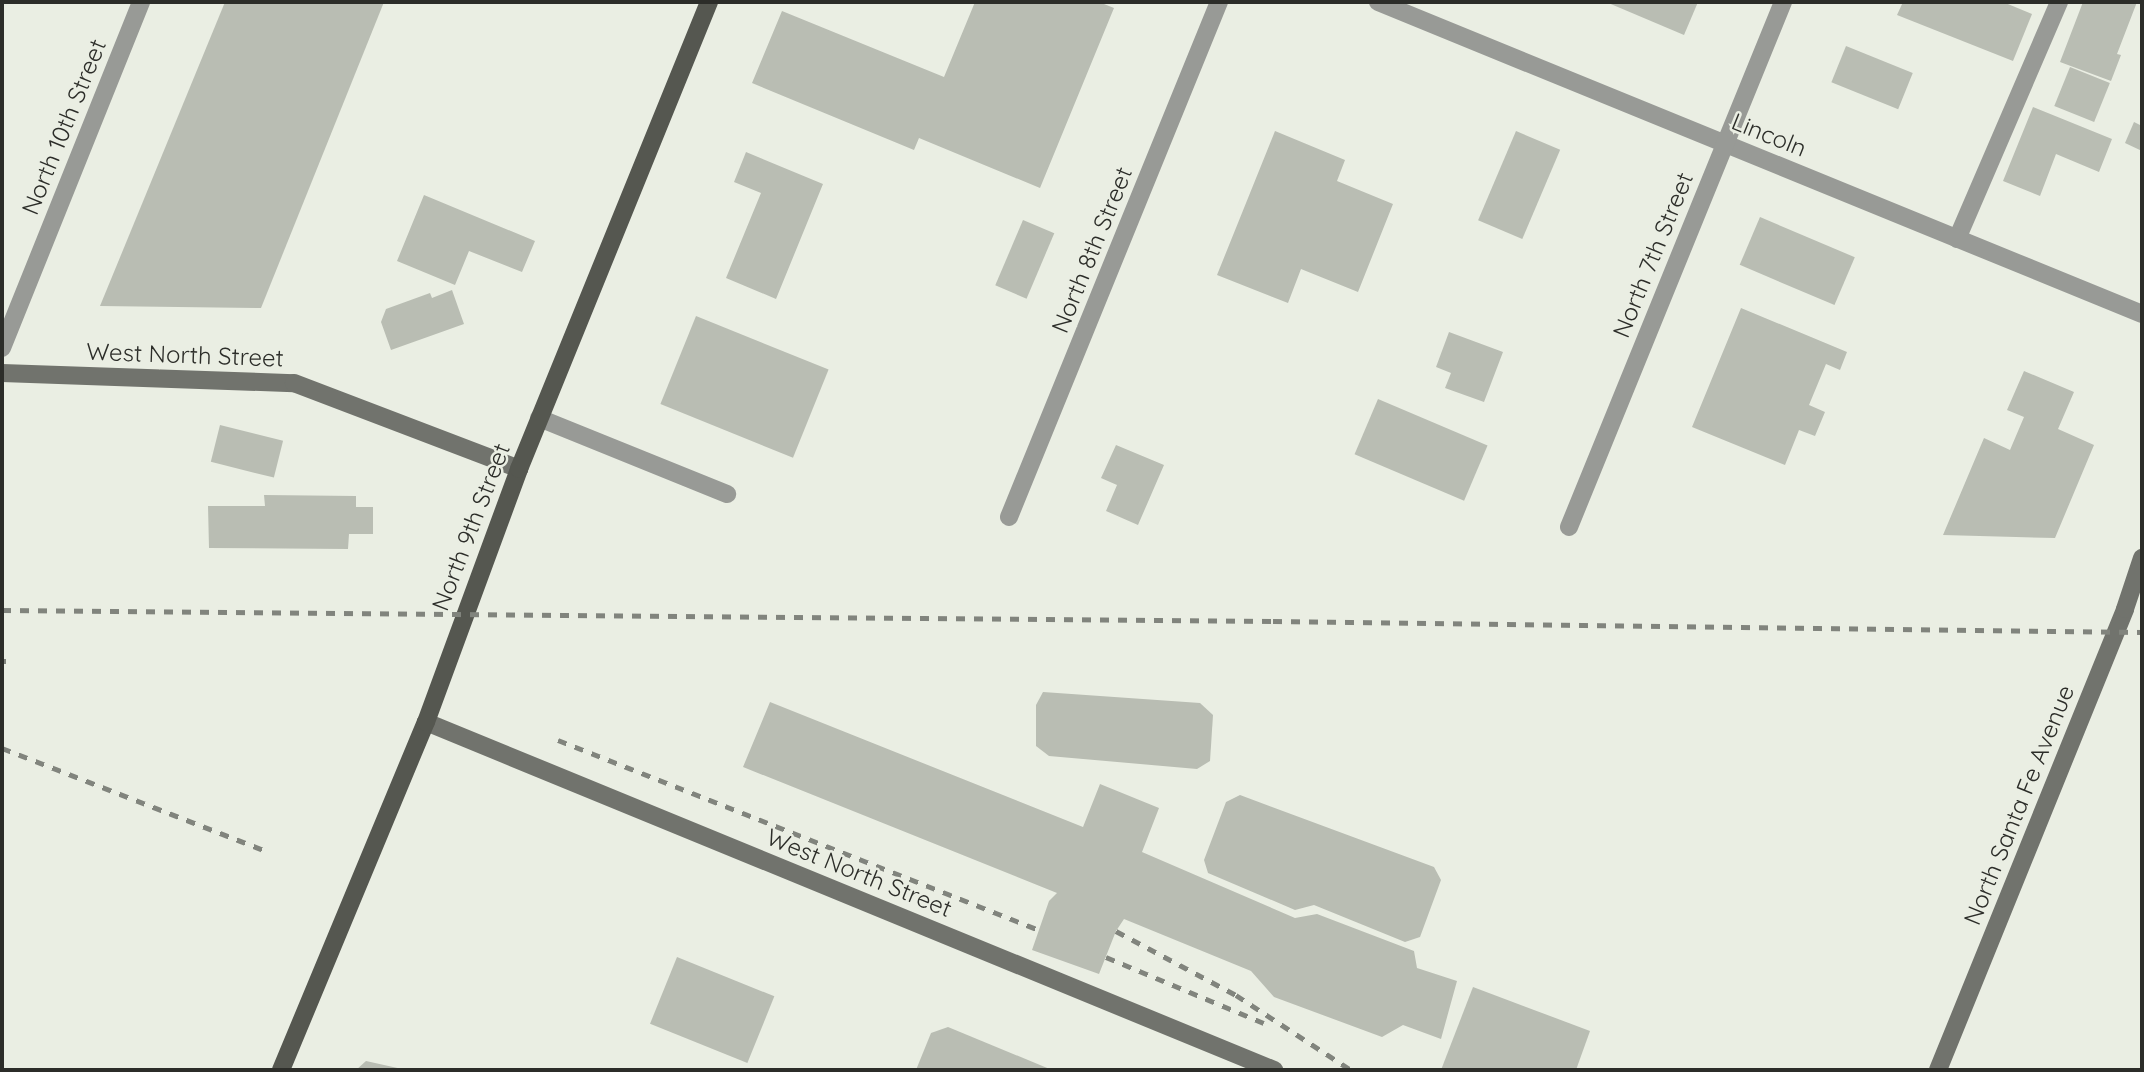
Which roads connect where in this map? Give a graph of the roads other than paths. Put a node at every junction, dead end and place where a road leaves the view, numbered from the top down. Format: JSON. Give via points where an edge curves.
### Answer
{"nodes":[{"id":1,"x":141,"y":2,"type":"edge"},
{"id":2,"x":709,"y":2,"type":"edge"},
{"id":3,"x":1219,"y":2,"type":"edge"},
{"id":4,"x":1378,"y":2,"type":"edge"},
{"id":5,"x":1783,"y":2,"type":"edge"},
{"id":6,"x":2059,"y":2,"type":"edge"},
{"id":7,"x":1725,"y":144,"type":"junction"},
{"id":8,"x":1957,"y":239,"type":"junction"},
{"id":9,"x":2142,"y":314,"type":"edge"},
{"id":10,"x":2,"y":348,"type":"edge"},
{"id":11,"x":2,"y":373,"type":"edge"},
{"id":12,"x":539,"y":418,"type":"junction"},
{"id":13,"x":519,"y":469,"type":"junction"},
{"id":14,"x":727,"y":494,"type":"dead end"},
{"id":15,"x":1009,"y":517,"type":"dead end"},
{"id":16,"x":1569,"y":527,"type":"dead end"},
{"id":17,"x":2142,"y":558,"type":"edge"},
{"id":18,"x":426,"y":722,"type":"junction"},
{"id":19,"x":281,"y":1070,"type":"edge"},
{"id":20,"x":1274,"y":1070,"type":"edge"},
{"id":21,"x":1938,"y":1070,"type":"edge"}],
"edges":[{"from":1,"to":10,"type":"street","name":"North 10th Street"},
{"from":2,"to":12,"type":"main road","name":"North 9th Street"},
{"from":3,"to":15,"type":"street","name":"North 8th Street"},
{"from":4,"to":7,"type":"street","name":"Lincoln"},
{"from":5,"to":7,"type":"street","name":"North 7th Street"},
{"from":6,"to":8,"type":"street"},
{"from":7,"to":8,"type":"street","name":"Lincoln"},
{"from":7,"to":16,"type":"street","name":"North 7th Street"},
{"from":8,"to":9,"type":"street","name":"Lincoln"},
{"from":11,"to":13,"type":"street","name":"West North Street","via":[[294,383]]},
{"from":12,"to":13,"type":"main road","name":"North 9th Street"},
{"from":12,"to":14,"type":"street"},
{"from":13,"to":18,"type":"main road","name":"North 9th Street"},
{"from":17,"to":21,"type":"street","name":"North Santa Fe Avenue"},
{"from":18,"to":19,"type":"main road","name":"North 9th Street"},
{"from":18,"to":20,"type":"street","name":"West North Street"}]}
